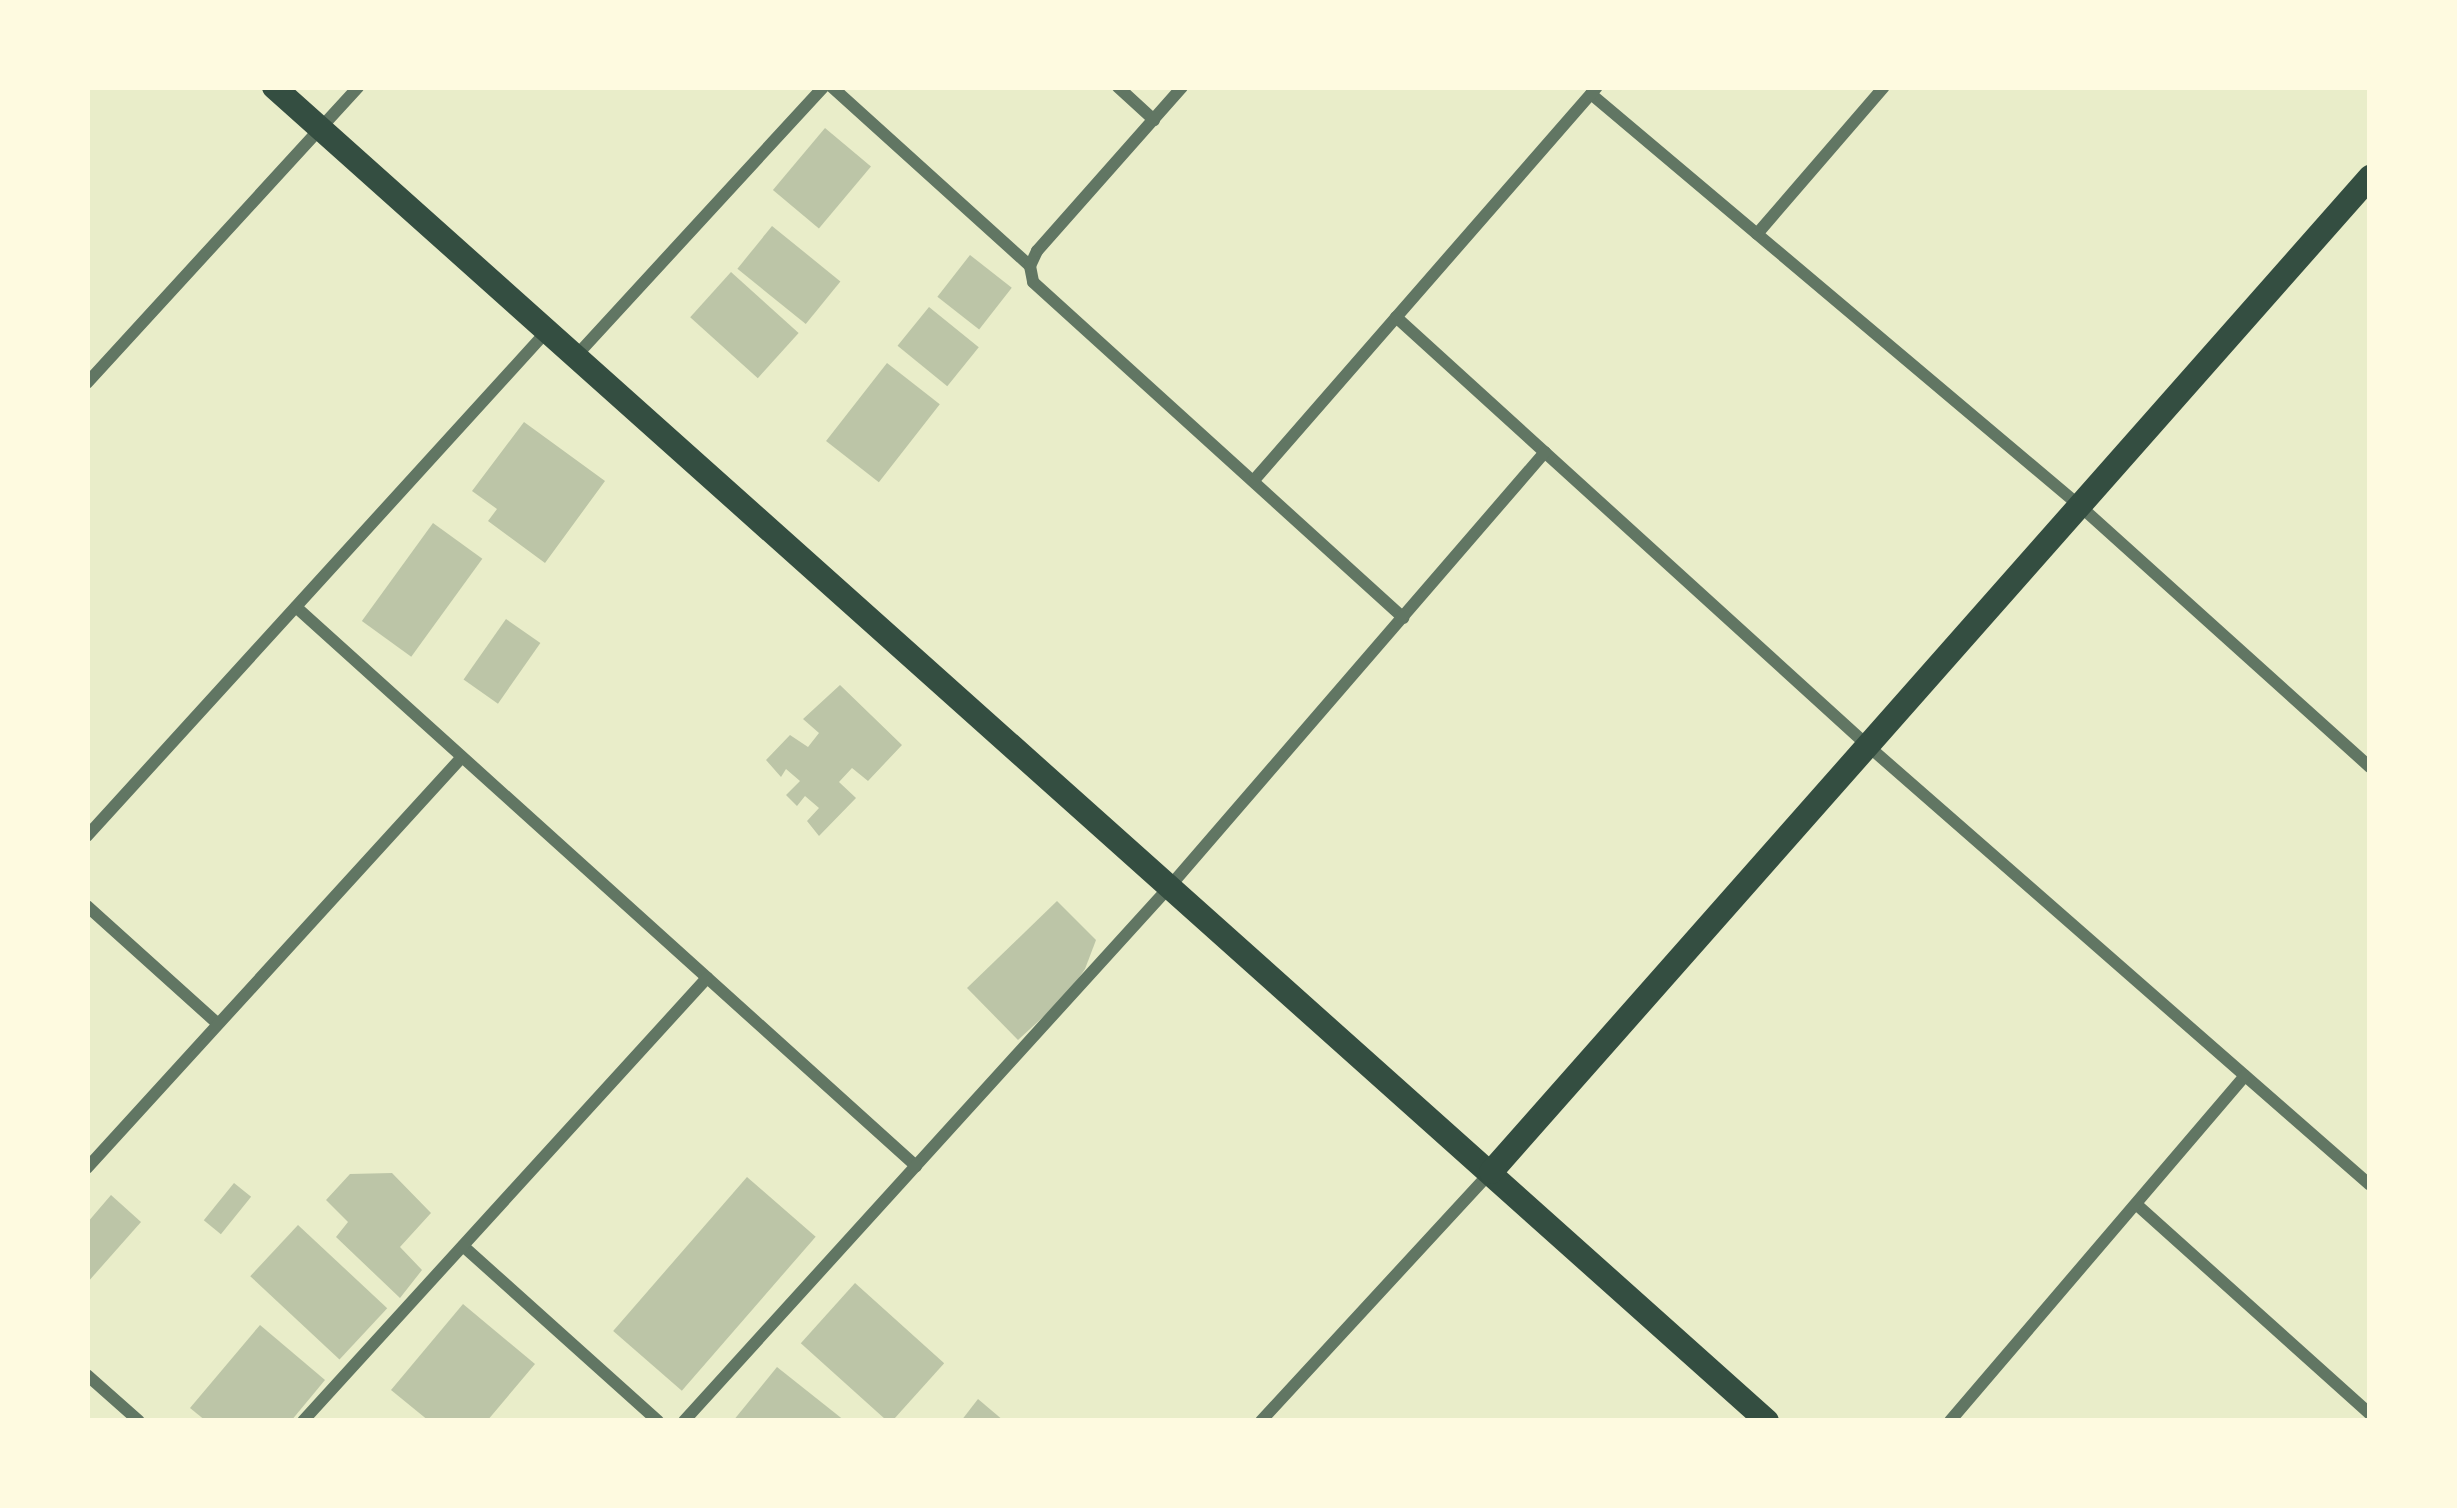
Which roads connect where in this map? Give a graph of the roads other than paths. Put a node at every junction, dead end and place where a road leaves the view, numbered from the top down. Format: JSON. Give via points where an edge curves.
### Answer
{"nodes":[{"id":1,"x":274,"y":87,"type":"edge"},
{"id":2,"x":358,"y":87,"type":"edge"},
{"id":3,"x":823,"y":87,"type":"edge"},
{"id":4,"x":832,"y":87,"type":"edge"},
{"id":5,"x":1118,"y":87,"type":"edge"},
{"id":6,"x":1182,"y":87,"type":"edge"},
{"id":7,"x":1884,"y":87,"type":"edge"},
{"id":8,"x":1594,"y":91,"type":"edge"},
{"id":9,"x":1154,"y":120,"type":"junction"},
{"id":10,"x":320,"y":128,"type":"junction"},
{"id":11,"x":2370,"y":177,"type":"edge"},
{"id":12,"x":1757,"y":234,"type":"junction"},
{"id":13,"x":1030,"y":266,"type":"junction"},
{"id":14,"x":1396,"y":317,"type":"junction"},
{"id":15,"x":548,"y":331,"type":"junction"},
{"id":16,"x":576,"y":356,"type":"junction"},
{"id":17,"x":87,"y":383,"type":"edge"},
{"id":18,"x":1545,"y":452,"type":"junction"},
{"id":19,"x":1255,"y":479,"type":"junction"},
{"id":20,"x":2080,"y":506,"type":"junction"},
{"id":21,"x":296,"y":607,"type":"junction"},
{"id":22,"x":1403,"y":618,"type":"junction"},
{"id":23,"x":1867,"y":746,"type":"junction"},
{"id":24,"x":462,"y":757,"type":"junction"},
{"id":25,"x":2370,"y":767,"type":"edge"},
{"id":26,"x":87,"y":836,"type":"edge"},
{"id":27,"x":1171,"y":886,"type":"junction"},
{"id":28,"x":87,"y":906,"type":"edge"},
{"id":29,"x":707,"y":977,"type":"junction"},
{"id":30,"x":218,"y":1024,"type":"junction"},
{"id":31,"x":2245,"y":1076,"type":"junction"},
{"id":32,"x":916,"y":1166,"type":"junction"},
{"id":33,"x":87,"y":1168,"type":"edge"},
{"id":34,"x":1491,"y":1172,"type":"junction"},
{"id":35,"x":2370,"y":1185,"type":"edge"},
{"id":36,"x":2136,"y":1204,"type":"junction"},
{"id":37,"x":463,"y":1246,"type":"junction"},
{"id":38,"x":87,"y":1375,"type":"edge"},
{"id":39,"x":2370,"y":1414,"type":"edge"},
{"id":40,"x":139,"y":1421,"type":"edge"},
{"id":41,"x":303,"y":1421,"type":"edge"},
{"id":42,"x":658,"y":1421,"type":"edge"},
{"id":43,"x":684,"y":1421,"type":"edge"},
{"id":44,"x":1261,"y":1421,"type":"edge"},
{"id":45,"x":1767,"y":1421,"type":"edge"},
{"id":46,"x":1950,"y":1421,"type":"edge"}],
"edges":[{"from":1,"to":10,"type":"main road"},
{"from":2,"to":10,"type":"street"},
{"from":3,"to":16,"type":"street"},
{"from":4,"to":13,"type":"street"},
{"from":5,"to":9,"type":"street"},
{"from":6,"to":9,"type":"street"},
{"from":7,"to":12,"type":"street"},
{"from":8,"to":12,"type":"street"},
{"from":8,"to":14,"type":"street"},
{"from":9,"to":13,"type":"street"},
{"from":10,"to":15,"type":"main road"},
{"from":10,"to":17,"type":"street"},
{"from":11,"to":20,"type":"main road"},
{"from":12,"to":20,"type":"street"},
{"from":13,"to":19,"type":"street","via":[[1033,283]]},
{"from":14,"to":18,"type":"street"},
{"from":14,"to":19,"type":"street"},
{"from":15,"to":16,"type":"main road"},
{"from":15,"to":21,"type":"street"},
{"from":16,"to":27,"type":"main road"},
{"from":18,"to":22,"type":"street"},
{"from":18,"to":23,"type":"street"},
{"from":19,"to":22,"type":"street"},
{"from":20,"to":23,"type":"main road"},
{"from":20,"to":25,"type":"street"},
{"from":21,"to":24,"type":"street"},
{"from":21,"to":26,"type":"street"},
{"from":22,"to":27,"type":"street"},
{"from":23,"to":31,"type":"street"},
{"from":23,"to":34,"type":"main road"},
{"from":24,"to":29,"type":"street"},
{"from":24,"to":30,"type":"street"},
{"from":27,"to":32,"type":"street"},
{"from":27,"to":34,"type":"main road"},
{"from":28,"to":30,"type":"street"},
{"from":29,"to":32,"type":"street"},
{"from":29,"to":37,"type":"street"},
{"from":30,"to":33,"type":"street"},
{"from":31,"to":35,"type":"street"},
{"from":31,"to":36,"type":"street"},
{"from":32,"to":43,"type":"street"},
{"from":34,"to":44,"type":"street"},
{"from":34,"to":45,"type":"main road"},
{"from":36,"to":39,"type":"street"},
{"from":36,"to":46,"type":"street"},
{"from":37,"to":41,"type":"street"},
{"from":37,"to":42,"type":"street"},
{"from":38,"to":40,"type":"street"}]}
